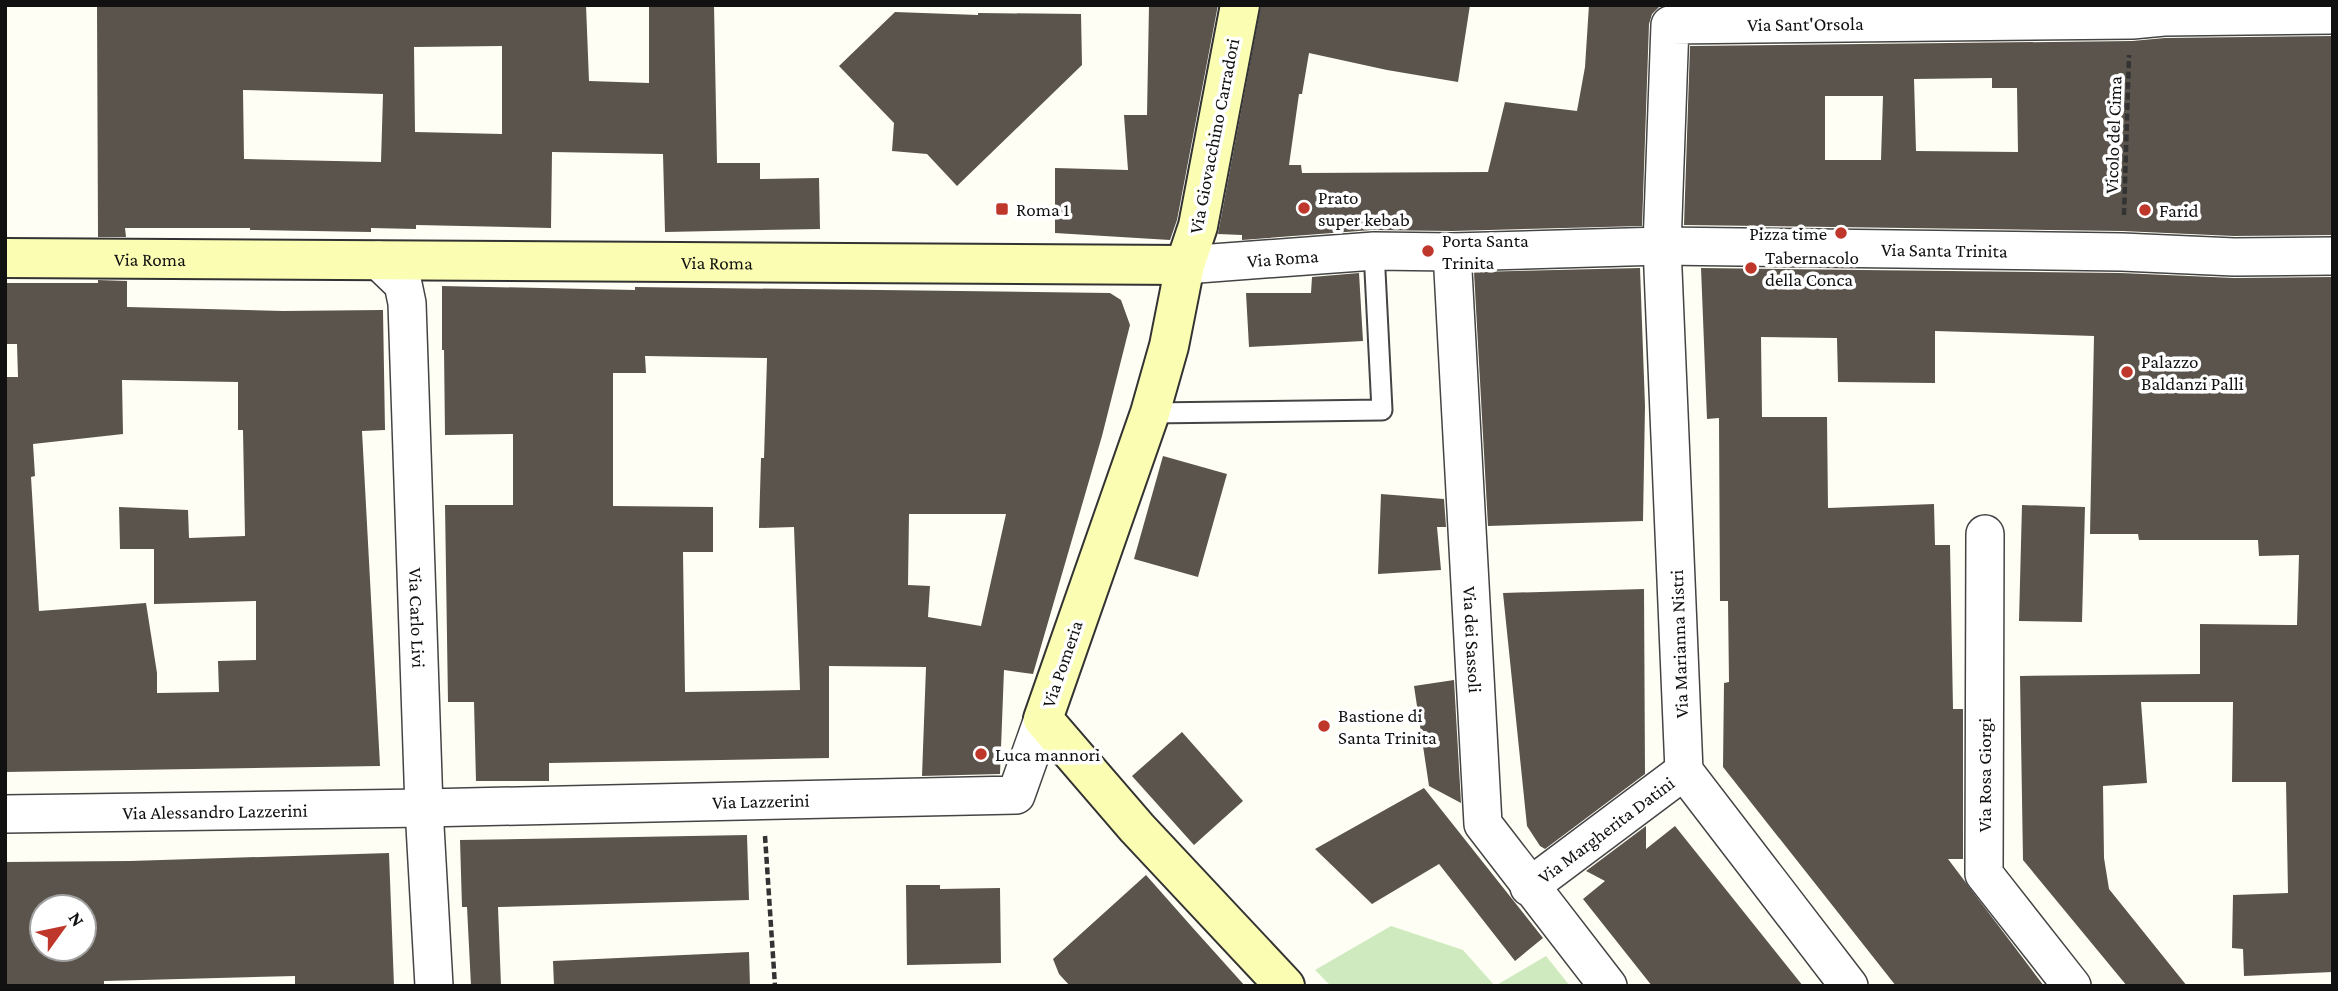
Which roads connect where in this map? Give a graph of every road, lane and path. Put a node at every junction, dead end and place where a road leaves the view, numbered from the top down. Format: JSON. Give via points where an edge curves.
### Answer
{"nodes":[{"id":1,"x":1240,"y":5,"type":"edge"},
{"id":2,"x":2333,"y":15,"type":"edge"},
{"id":3,"x":2132,"y":20,"type":"junction"},
{"id":4,"x":1662,"y":246,"type":"junction"},
{"id":5,"x":1374,"y":251,"type":"junction"},
{"id":6,"x":1440,"y":251,"type":"junction"},
{"id":7,"x":2122,"y":252,"type":"junction"},
{"id":8,"x":2333,"y":256,"type":"edge"},
{"id":9,"x":5,"y":258,"type":"edge"},
{"id":10,"x":377,"y":260,"type":"junction"},
{"id":11,"x":1185,"y":265,"type":"junction"},
{"id":12,"x":1150,"y":413,"type":"junction"},
{"id":13,"x":1985,"y":534,"type":"dead end"},
{"id":14,"x":1043,"y":719,"type":"junction"},
{"id":15,"x":1684,"y":771,"type":"junction"},
{"id":16,"x":762,"y":800,"type":"junction"},
{"id":17,"x":424,"y":808,"type":"junction"},
{"id":18,"x":5,"y":814,"type":"edge"},
{"id":19,"x":1529,"y":887,"type":"junction"},
{"id":20,"x":434,"y":986,"type":"edge"},
{"id":21,"x":775,"y":986,"type":"edge"},
{"id":22,"x":1285,"y":986,"type":"edge"},
{"id":23,"x":1608,"y":986,"type":"edge"},
{"id":24,"x":1849,"y":986,"type":"edge"},
{"id":25,"x":2072,"y":986,"type":"edge"}],
"edges":[{"from":1,"to":11,"type":"street","name":"Via Giovacchino Carradori","via":[[1198,226]]},
{"from":2,"to":3,"type":"street","name":"Via Sant'Orsola"},
{"from":3,"to":4,"type":"street","name":"Via Sant'Orsola","via":[[1670,24]]},
{"from":3,"to":7,"type":"path","name":"Vicolo del Cima"},
{"from":4,"to":6,"type":"street","name":"Via Santa Trinita"},
{"from":4,"to":7,"type":"street","name":"Via Santa Trinita"},
{"from":4,"to":15,"type":"street","name":"Via Marianna Nistri"},
{"from":5,"to":6,"type":"street","name":"Via Roma"},
{"from":5,"to":11,"type":"street","name":"Via Roma"},
{"from":5,"to":12,"type":"lane","via":[[1382,410]]},
{"from":6,"to":19,"type":"street","name":"Via dei Sassoli","via":[[1483,824]]},
{"from":7,"to":8,"type":"street","name":"Via Santa Trinita"},
{"from":9,"to":10,"type":"street","name":"Via Roma"},
{"from":10,"to":11,"type":"street","name":"Via Roma"},
{"from":10,"to":17,"type":"street","name":"Via Carlo Livi","via":[[403,284],[407,303]]},
{"from":11,"to":12,"type":"street","name":"Via Pomeria"},
{"from":12,"to":14,"type":"street","name":"Via Pomeria"},
{"from":13,"to":25,"type":"street","name":"Via Rosa Giorgi","via":[[1983,873]]},
{"from":14,"to":16,"type":"street","name":"Via Lazzerini","via":[[1016,795]]},
{"from":14,"to":22,"type":"street","name":"Via Pomeria","via":[[1137,828]]},
{"from":15,"to":19,"type":"street","name":"Via Margherita Datini"},
{"from":15,"to":24,"type":"street"},
{"from":16,"to":17,"type":"street","name":"Via Lazzerini"},
{"from":16,"to":21,"type":"path"},
{"from":17,"to":18,"type":"street","name":"Via Alessandro Lazzerini"},
{"from":17,"to":20,"type":"street","name":"Via Carlo Livi"},
{"from":19,"to":23,"type":"street","name":"Via dei Sassoli"}]}
